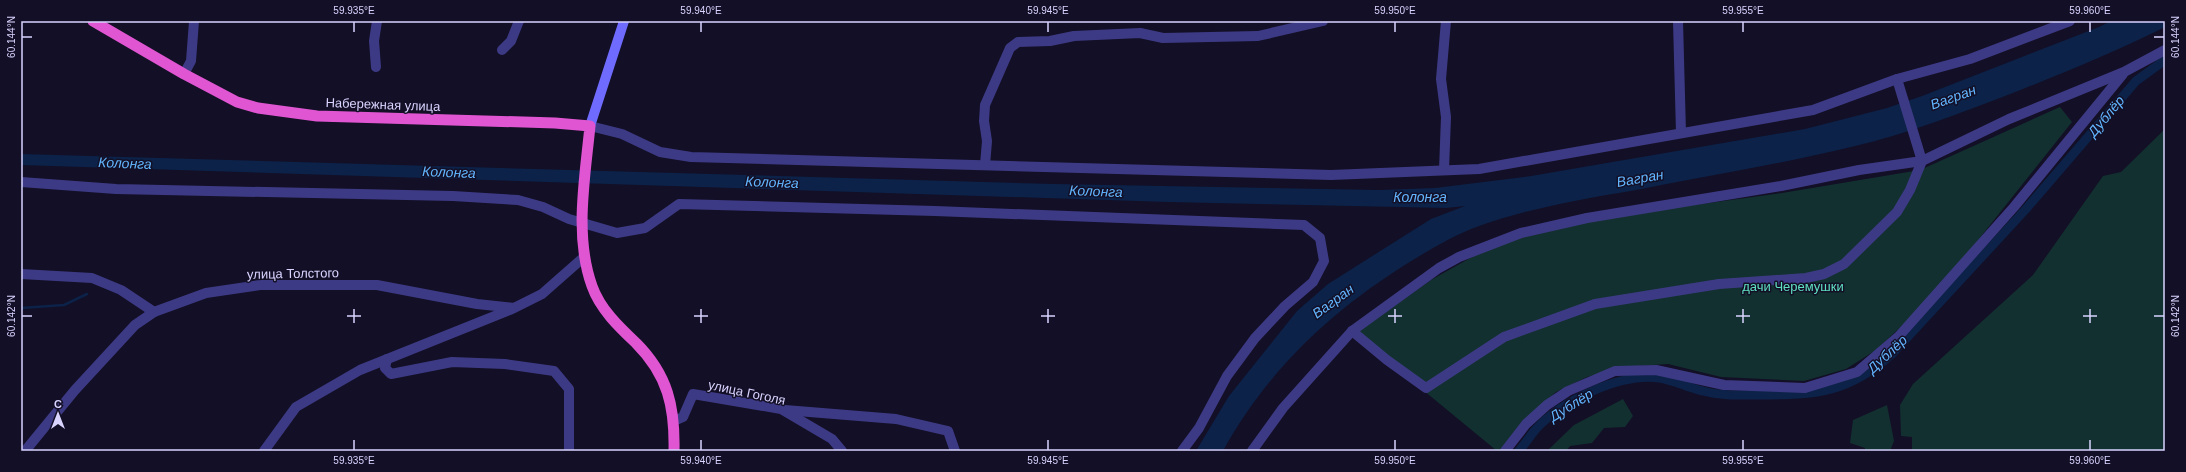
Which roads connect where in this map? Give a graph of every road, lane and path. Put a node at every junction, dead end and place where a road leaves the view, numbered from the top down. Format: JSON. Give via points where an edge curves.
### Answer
{"nodes":[{"id":1,"x":94,"y":21,"type":"edge"},
{"id":2,"x":194,"y":21,"type":"edge"},
{"id":3,"x":377,"y":21,"type":"edge"},
{"id":4,"x":519,"y":21,"type":"edge"},
{"id":5,"x":624,"y":21,"type":"edge"},
{"id":6,"x":1323,"y":21,"type":"edge"},
{"id":7,"x":1446,"y":21,"type":"edge"},
{"id":8,"x":1678,"y":21,"type":"edge"},
{"id":9,"x":2070,"y":21,"type":"edge"},
{"id":10,"x":502,"y":50,"type":"dead end"},
{"id":11,"x":2165,"y":50,"type":"edge"},
{"id":12,"x":376,"y":67,"type":"dead end"},
{"id":13,"x":2124,"y":72,"type":"junction"},
{"id":14,"x":184,"y":74,"type":"junction"},
{"id":15,"x":1898,"y":83,"type":"junction"},
{"id":16,"x":590,"y":126,"type":"junction"},
{"id":17,"x":1681,"y":133,"type":"junction"},
{"id":18,"x":1921,"y":159,"type":"junction"},
{"id":19,"x":985,"y":165,"type":"junction"},
{"id":20,"x":1444,"y":170,"type":"junction"},
{"id":21,"x":21,"y":182,"type":"edge"},
{"id":22,"x":582,"y":223,"type":"junction"},
{"id":23,"x":584,"y":257,"type":"junction"},
{"id":24,"x":21,"y":274,"type":"edge"},
{"id":25,"x":514,"y":308,"type":"junction"},
{"id":26,"x":154,"y":312,"type":"junction"},
{"id":27,"x":1352,"y":331,"type":"junction"},
{"id":28,"x":387,"y":359,"type":"junction"},
{"id":29,"x":781,"y":410,"type":"junction"},
{"id":30,"x":674,"y":421,"type":"junction"},
{"id":31,"x":25,"y":451,"type":"edge"},
{"id":32,"x":264,"y":451,"type":"edge"},
{"id":33,"x":569,"y":451,"type":"edge"},
{"id":34,"x":674,"y":451,"type":"edge"},
{"id":35,"x":842,"y":451,"type":"edge"},
{"id":36,"x":955,"y":451,"type":"edge"},
{"id":37,"x":1182,"y":451,"type":"edge"},
{"id":38,"x":1252,"y":451,"type":"edge"},
{"id":39,"x":1506,"y":451,"type":"edge"}],
"edges":[{"from":1,"to":14,"type":"highway","name":"Набережная улица"},
{"from":2,"to":14,"type":"street","via":[[191,61]]},
{"from":3,"to":12,"type":"street","via":[[374,41]]},
{"from":4,"to":10,"type":"street","via":[[511,41]]},
{"from":5,"to":16,"type":"main road"},
{"from":6,"to":19,"type":"street","via":[[1258,36],[1163,38],[1140,33],[1018,42],[1010,48],[985,105]]},
{"from":7,"to":20,"type":"street","via":[[1441,79],[1446,117]]},
{"from":8,"to":17,"type":"street"},
{"from":9,"to":15,"type":"street"},
{"from":11,"to":13,"type":"street"},
{"from":13,"to":18,"type":"street"},
{"from":13,"to":39,"type":"street","via":[[2014,208],[1899,336],[1857,372],[1805,388],[1724,385],[1656,370],[1615,371],[1568,391],[1547,405],[1526,424]]},
{"from":14,"to":16,"type":"highway","name":"Набережная улица","via":[[237,102],[296,114]]},
{"from":15,"to":17,"type":"street","via":[[1813,110]]},
{"from":15,"to":18,"type":"street"},
{"from":16,"to":19,"type":"street","via":[[622,134],[660,152],[691,157]]},
{"from":16,"to":22,"type":"highway"},
{"from":17,"to":20,"type":"street","via":[[1479,169]]},
{"from":18,"to":27,"type":"street","via":[[1781,186],[1587,218],[1521,233],[1459,256]]},
{"from":18,"to":27,"type":"street","via":[[1910,190],[1897,212],[1844,264],[1824,274],[1806,278],[1719,284],[1595,304],[1504,337],[1426,388]]},
{"from":19,"to":20,"type":"street","via":[[1331,175]]},
{"from":21,"to":22,"type":"street","via":[[116,189],[446,196],[518,200]]},
{"from":22,"to":23,"type":"highway"},
{"from":22,"to":37,"type":"street","via":[[617,233],[645,228],[679,204],[687,204],[1304,225],[1320,238],[1324,261],[1314,282],[1285,306],[1255,338],[1227,376],[1199,428]]},
{"from":23,"to":25,"type":"street","via":[[542,294]]},
{"from":23,"to":30,"type":"highway","via":[[592,287],[605,309],[652,362],[665,383]]},
{"from":24,"to":26,"type":"street","via":[[92,278],[121,290]]},
{"from":25,"to":26,"type":"street","name":"улица Толстого","via":[[477,304],[377,285],[260,285],[206,293]]},
{"from":25,"to":28,"type":"street"},
{"from":26,"to":31,"type":"street","name":"улица Толстого","via":[[135,325],[75,390]]},
{"from":27,"to":38,"type":"street","via":[[1283,408]]},
{"from":28,"to":32,"type":"street","via":[[360,370],[296,407]]},
{"from":28,"to":33,"type":"street","via":[[385,368],[391,374],[452,362],[505,364],[554,371],[569,389]]},
{"from":29,"to":30,"type":"street","name":"улица Гоголя","via":[[692,394],[683,417]]},
{"from":29,"to":35,"type":"street","name":"улица Гоголя","via":[[832,439]]},
{"from":29,"to":36,"type":"street","via":[[896,419],[948,431]]},
{"from":30,"to":34,"type":"highway"}]}
